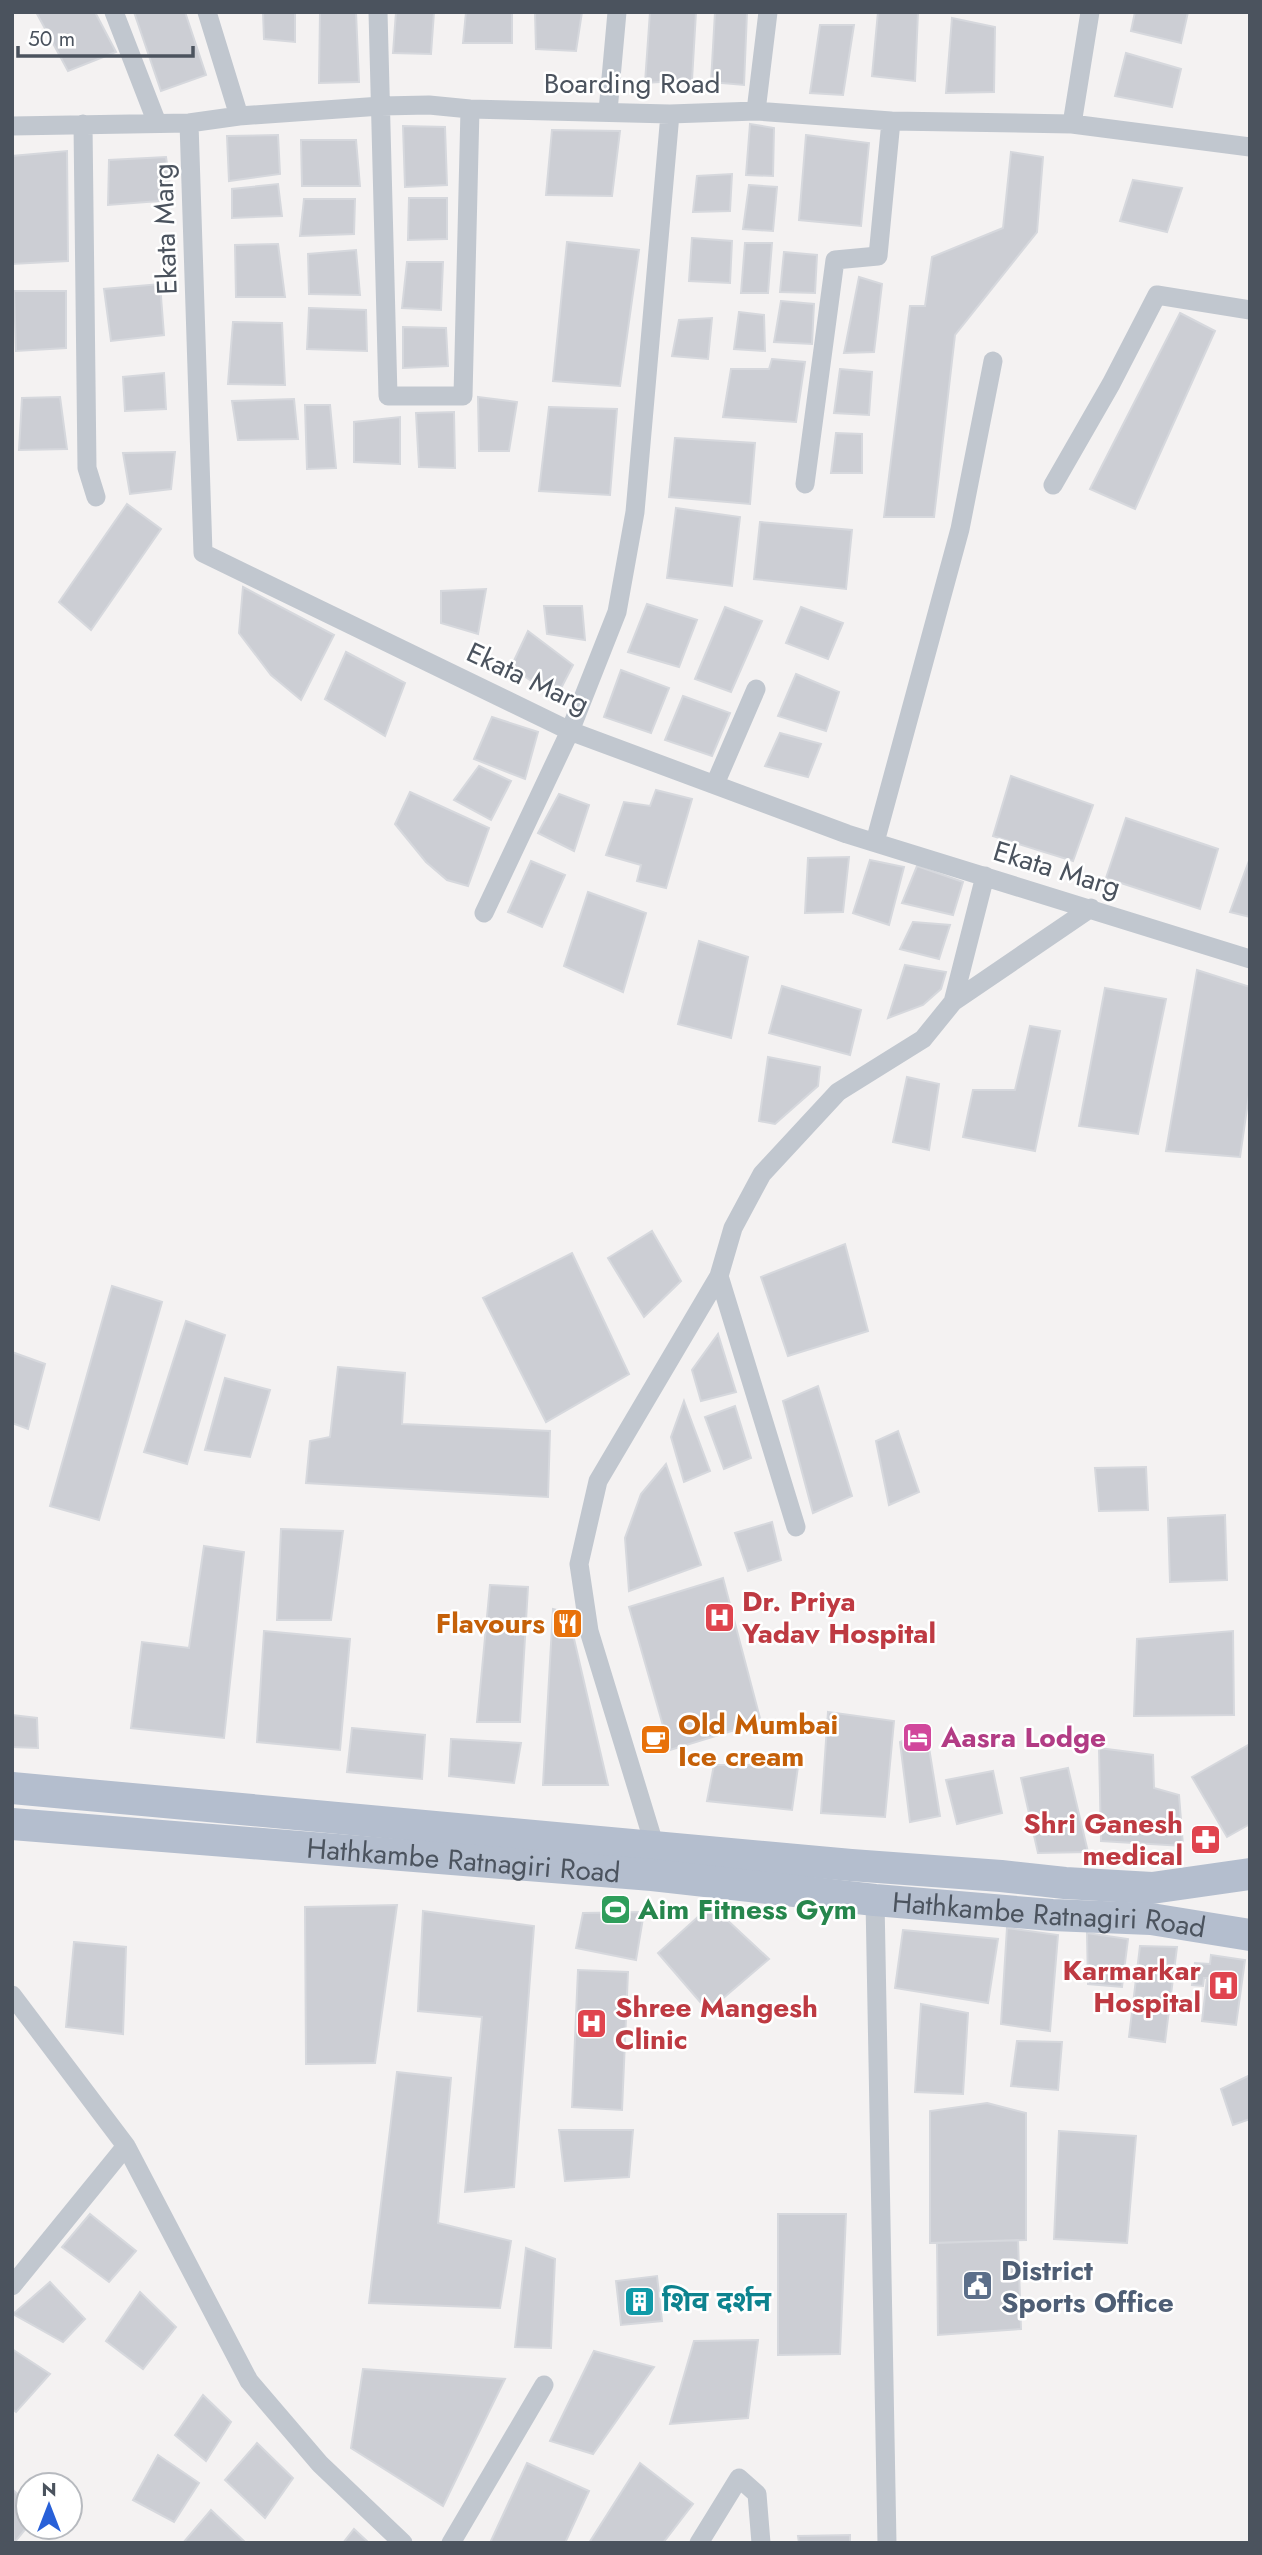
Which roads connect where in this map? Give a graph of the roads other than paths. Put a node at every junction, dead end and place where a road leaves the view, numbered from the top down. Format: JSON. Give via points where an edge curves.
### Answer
{"nodes":[{"id":1,"x":114,"y":12,"type":"edge"},
{"id":2,"x":207,"y":12,"type":"edge"},
{"id":3,"x":377,"y":12,"type":"edge"},
{"id":4,"x":617,"y":12,"type":"edge"},
{"id":5,"x":768,"y":12,"type":"edge"},
{"id":6,"x":1090,"y":12,"type":"edge"},
{"id":7,"x":381,"y":106,"type":"junction"},
{"id":8,"x":470,"y":109,"type":"junction"},
{"id":9,"x":608,"y":111,"type":"junction"},
{"id":10,"x":756,"y":111,"type":"junction"},
{"id":11,"x":670,"y":114,"type":"junction"},
{"id":12,"x":239,"y":116,"type":"junction"},
{"id":13,"x":891,"y":121,"type":"junction"},
{"id":14,"x":157,"y":122,"type":"junction"},
{"id":15,"x":189,"y":123,"type":"junction"},
{"id":16,"x":83,"y":124,"type":"junction"},
{"id":17,"x":1072,"y":124,"type":"junction"},
{"id":18,"x":12,"y":127,"type":"edge"},
{"id":19,"x":1250,"y":147,"type":"edge"},
{"id":20,"x":1250,"y":310,"type":"edge"},
{"id":21,"x":993,"y":360,"type":"dead end"},
{"id":22,"x":805,"y":484,"type":"dead end"},
{"id":23,"x":1054,"y":485,"type":"dead end"},
{"id":24,"x":96,"y":497,"type":"dead end"},
{"id":25,"x":756,"y":689,"type":"dead end"},
{"id":26,"x":570,"y":731,"type":"junction"},
{"id":27,"x":715,"y":785,"type":"junction"},
{"id":28,"x":875,"y":842,"type":"junction"},
{"id":29,"x":985,"y":876,"type":"junction"},
{"id":30,"x":1091,"y":908,"type":"junction"},
{"id":31,"x":484,"y":913,"type":"dead end"},
{"id":32,"x":1250,"y":959,"type":"edge"},
{"id":33,"x":953,"y":1002,"type":"junction"},
{"id":34,"x":719,"y":1276,"type":"junction"},
{"id":35,"x":796,"y":1527,"type":"dead end"},
{"id":36,"x":12,"y":1788,"type":"edge"},
{"id":37,"x":12,"y":1824,"type":"edge"},
{"id":38,"x":655,"y":1847,"type":"junction"},
{"id":39,"x":1250,"y":1874,"type":"edge"},
{"id":40,"x":875,"y":1900,"type":"junction"},
{"id":41,"x":1250,"y":1935,"type":"edge"},
{"id":42,"x":12,"y":1994,"type":"edge"},
{"id":43,"x":126,"y":2146,"type":"junction"},
{"id":44,"x":12,"y":2286,"type":"edge"},
{"id":45,"x":544,"y":2385,"type":"dead end"},
{"id":46,"x":403,"y":2543,"type":"edge"},
{"id":47,"x":452,"y":2543,"type":"edge"},
{"id":48,"x":699,"y":2543,"type":"edge"},
{"id":49,"x":761,"y":2543,"type":"edge"},
{"id":50,"x":887,"y":2543,"type":"edge"}],
"edges":[{"from":1,"to":14,"type":"street"},
{"from":2,"to":12,"type":"street"},
{"from":3,"to":7,"type":"street"},
{"from":4,"to":9,"type":"street"},
{"from":5,"to":10,"type":"street"},
{"from":6,"to":17,"type":"street"},
{"from":7,"to":8,"type":"street","name":"Boarding Road"},
{"from":7,"to":8,"type":"street","via":[[388,396],[463,396]]},
{"from":7,"to":12,"type":"street","name":"Boarding Road"},
{"from":8,"to":9,"type":"street","name":"Boarding Road"},
{"from":9,"to":11,"type":"street","name":"Boarding Road"},
{"from":10,"to":11,"type":"street","name":"Boarding Road"},
{"from":10,"to":13,"type":"street","name":"Boarding Road"},
{"from":11,"to":26,"type":"street","via":[[635,512],[617,612]]},
{"from":12,"to":15,"type":"street","name":"Boarding Road"},
{"from":13,"to":17,"type":"street","name":"Boarding Road"},
{"from":13,"to":22,"type":"street","via":[[878,256],[835,260]]},
{"from":14,"to":15,"type":"street","name":"Boarding Road"},
{"from":14,"to":16,"type":"street","name":"Boarding Road"},
{"from":15,"to":26,"type":"street","name":"Ekata Marg","via":[[204,553]]},
{"from":16,"to":18,"type":"street","name":"Boarding Road"},
{"from":16,"to":24,"type":"street","via":[[87,468]]},
{"from":17,"to":19,"type":"street","name":"Boarding Road"},
{"from":20,"to":23,"type":"street","via":[[1157,295]]},
{"from":21,"to":28,"type":"street","via":[[960,529]]},
{"from":25,"to":27,"type":"street"},
{"from":26,"to":27,"type":"street","name":"Ekata Marg"},
{"from":26,"to":31,"type":"street"},
{"from":27,"to":28,"type":"street","name":"Ekata Marg"},
{"from":28,"to":29,"type":"street","name":"Ekata Marg"},
{"from":29,"to":30,"type":"street","name":"Ekata Marg"},
{"from":29,"to":33,"type":"street"},
{"from":30,"to":32,"type":"street","name":"Ekata Marg"},
{"from":30,"to":33,"type":"street"},
{"from":33,"to":34,"type":"street","via":[[923,1039],[838,1092],[762,1174],[733,1228]]},
{"from":34,"to":35,"type":"street"},
{"from":34,"to":38,"type":"street","via":[[598,1481],[579,1564],[589,1631]]},
{"from":36,"to":38,"type":"main road"},
{"from":37,"to":40,"type":"main road","name":"Hathkambe Ratnagiri Road","via":[[652,1875]]},
{"from":38,"to":39,"type":"main road","via":[[1152,1888]]},
{"from":40,"to":41,"type":"main road","name":"Hathkambe Ratnagiri Road","via":[[1151,1919]]},
{"from":40,"to":50,"type":"street"},
{"from":42,"to":43,"type":"street"},
{"from":43,"to":44,"type":"street"},
{"from":43,"to":46,"type":"street","via":[[249,2381],[320,2464]]},
{"from":45,"to":47,"type":"street"},
{"from":48,"to":49,"type":"street","via":[[739,2478],[757,2494]]}]}
